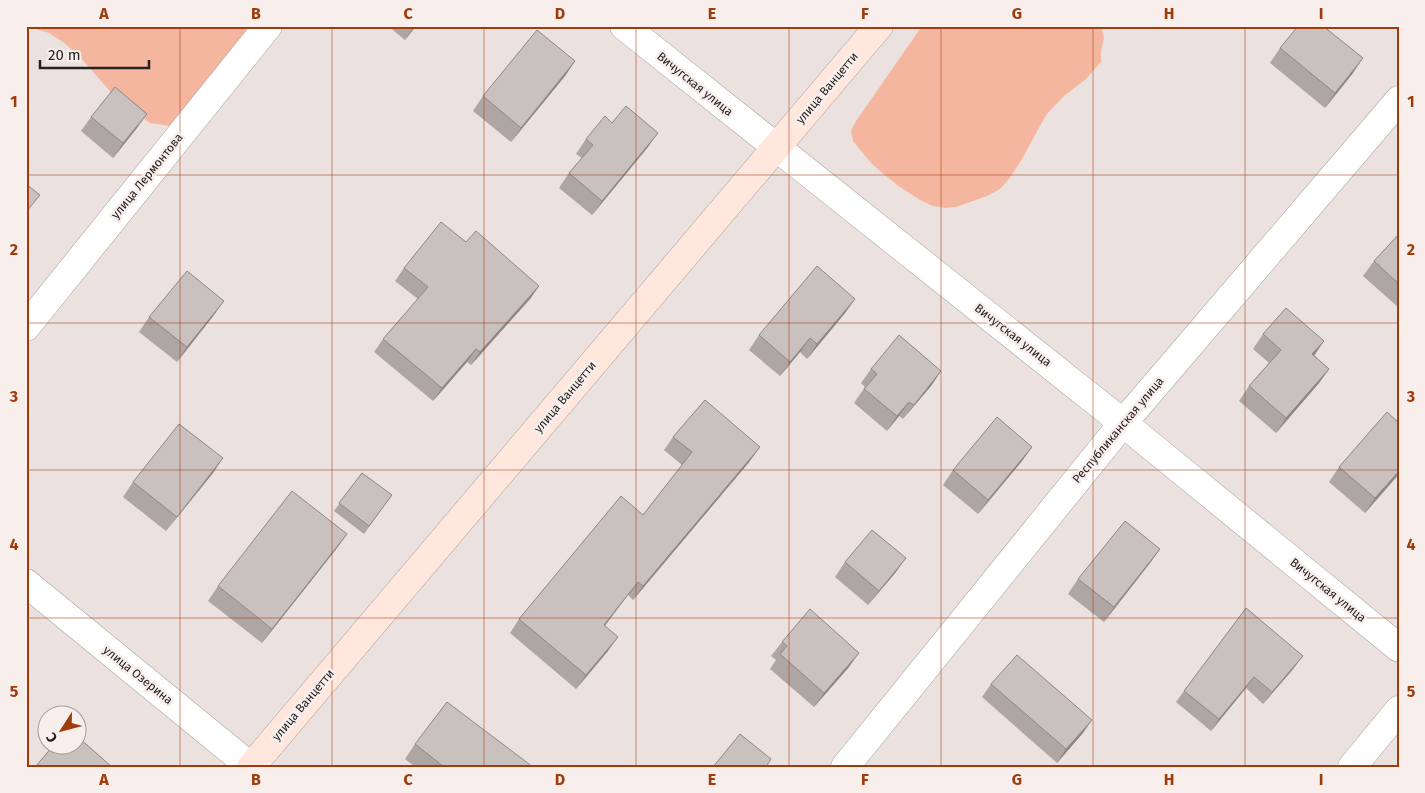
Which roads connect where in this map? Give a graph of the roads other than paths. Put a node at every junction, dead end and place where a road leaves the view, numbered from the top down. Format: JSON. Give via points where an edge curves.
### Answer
{"nodes":[{"id":1,"x":268,"y":26,"type":"edge"},
{"id":2,"x":624,"y":26,"type":"edge"},
{"id":3,"x":879,"y":26,"type":"edge"},
{"id":4,"x":1399,"y":100,"type":"edge"},
{"id":5,"x":776,"y":148,"type":"junction"},
{"id":6,"x":26,"y":327,"type":"edge"},
{"id":7,"x":1123,"y":423,"type":"junction"},
{"id":8,"x":26,"y":583,"type":"edge"},
{"id":9,"x":1399,"y":648,"type":"edge"},
{"id":10,"x":1399,"y":710,"type":"edge"},
{"id":11,"x":251,"y":767,"type":"edge"},
{"id":12,"x":845,"y":767,"type":"edge"},
{"id":13,"x":1352,"y":767,"type":"edge"}],
"edges":[{"from":1,"to":6,"type":"street","name":"улица Лермонтова"},
{"from":2,"to":5,"type":"street","name":"Вичугская улица"},
{"from":3,"to":5,"type":"street","name":"улица Ванцетти"},
{"from":4,"to":7,"type":"street","name":"Республиканская улица"},
{"from":5,"to":7,"type":"street","name":"Вичугская улица"},
{"from":5,"to":11,"type":"street","name":"улица Ванцетти"},
{"from":7,"to":9,"type":"street","name":"Вичугская улица"},
{"from":7,"to":12,"type":"street","name":"Республиканская улица"},
{"from":8,"to":11,"type":"street","name":"улица Озерина"},
{"from":10,"to":13,"type":"street"}]}
